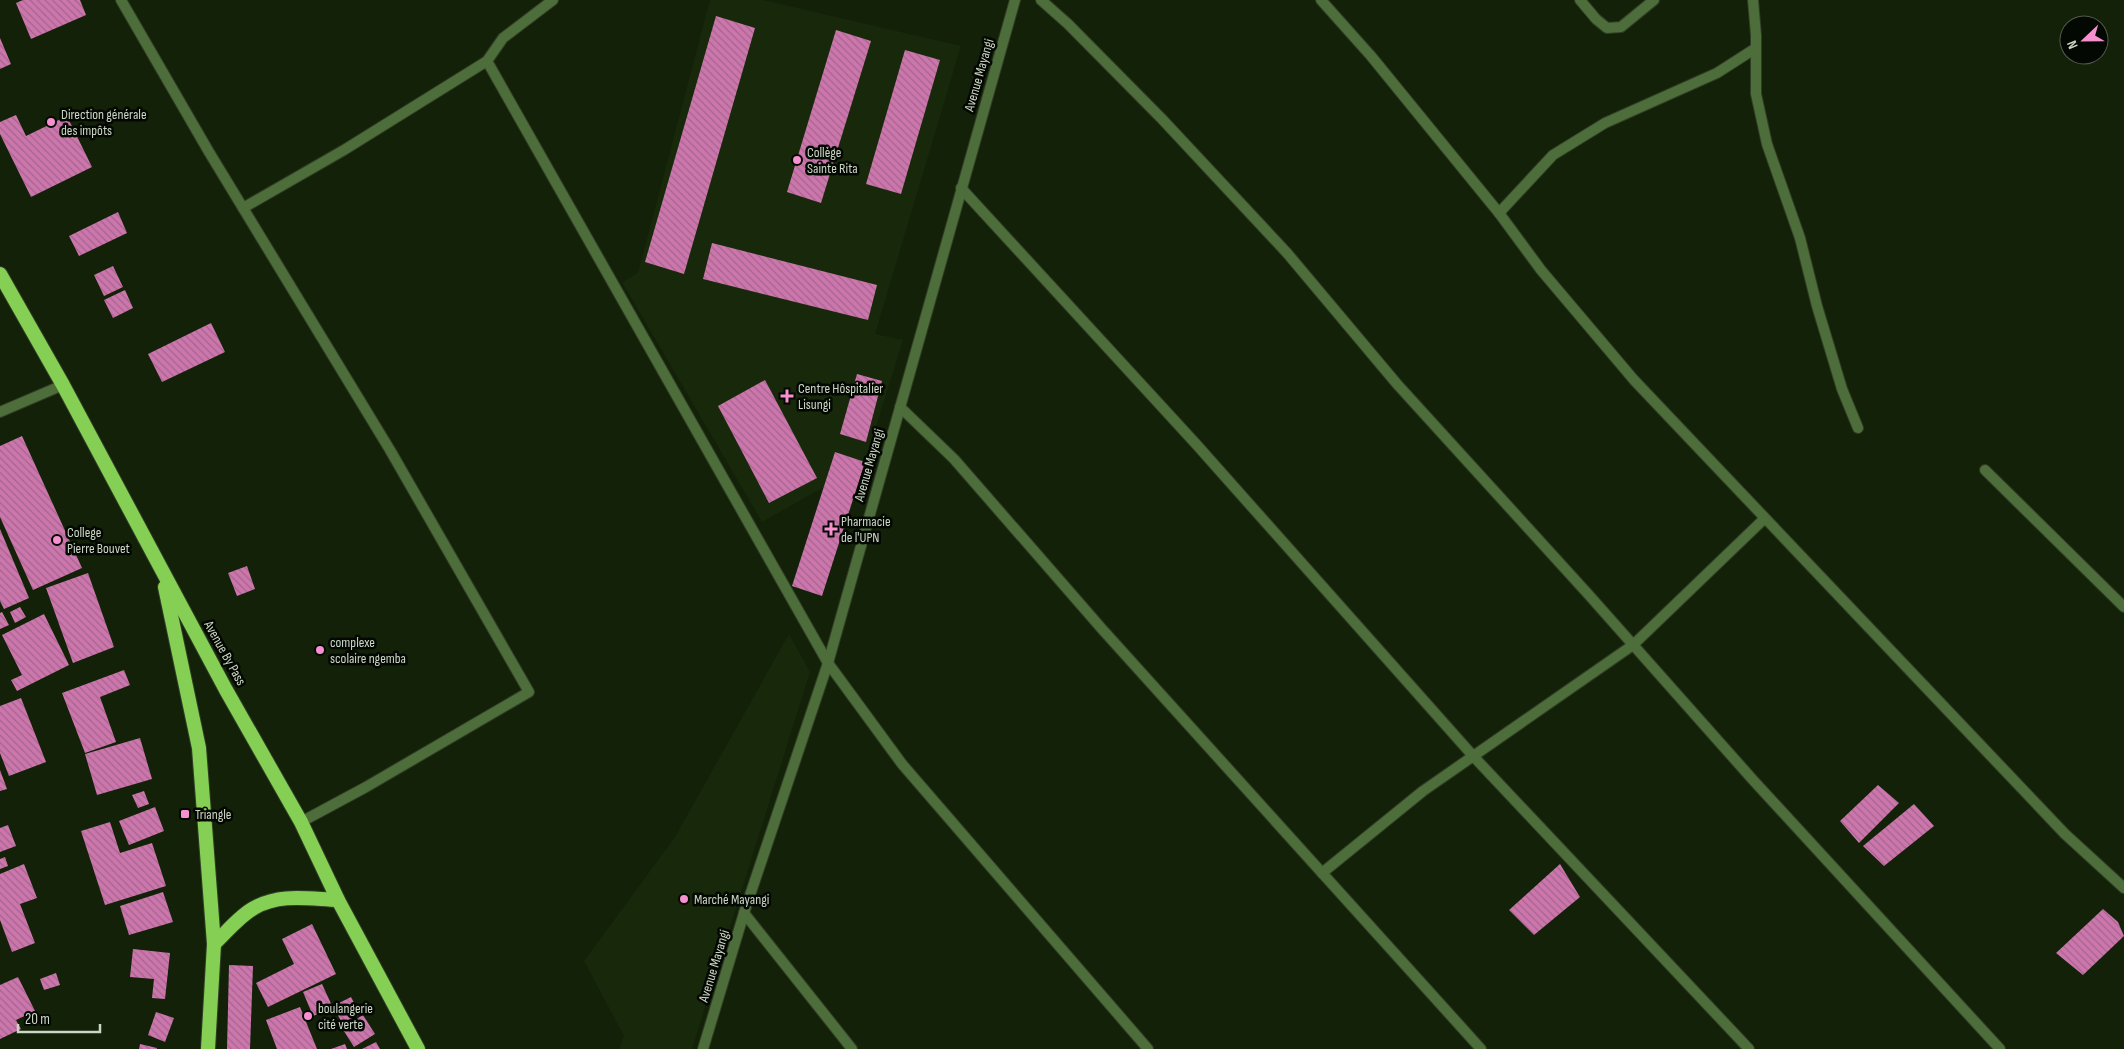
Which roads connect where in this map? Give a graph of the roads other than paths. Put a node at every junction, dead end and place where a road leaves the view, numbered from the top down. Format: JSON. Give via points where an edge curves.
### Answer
{"nodes":[{"id":1,"x":122,"y":0,"type":"edge"},
{"id":2,"x":553,"y":0,"type":"edge"},
{"id":3,"x":1015,"y":0,"type":"edge"},
{"id":4,"x":1041,"y":0,"type":"edge"},
{"id":5,"x":1321,"y":0,"type":"edge"},
{"id":6,"x":1580,"y":0,"type":"edge"},
{"id":7,"x":1654,"y":0,"type":"edge"},
{"id":8,"x":1753,"y":0,"type":"edge"},
{"id":9,"x":1756,"y":48,"type":"junction"},
{"id":10,"x":487,"y":61,"type":"junction"},
{"id":11,"x":961,"y":188,"type":"junction"},
{"id":12,"x":243,"y":208,"type":"junction"},
{"id":13,"x":1499,"y":213,"type":"junction"},
{"id":14,"x":0,"y":274,"type":"edge"},
{"id":15,"x":63,"y":385,"type":"junction"},
{"id":16,"x":900,"y":407,"type":"junction"},
{"id":17,"x":0,"y":412,"type":"edge"},
{"id":18,"x":1858,"y":428,"type":"dead end"},
{"id":19,"x":1985,"y":470,"type":"dead end"},
{"id":20,"x":1764,"y":519,"type":"junction"},
{"id":21,"x":162,"y":571,"type":"junction"},
{"id":22,"x":2124,"y":607,"type":"edge"},
{"id":23,"x":1633,"y":645,"type":"junction"},
{"id":24,"x":828,"y":663,"type":"junction"},
{"id":25,"x":1474,"y":757,"type":"junction"},
{"id":26,"x":301,"y":822,"type":"junction"},
{"id":27,"x":1322,"y":873,"type":"junction"},
{"id":28,"x":2124,"y":888,"type":"edge"},
{"id":29,"x":338,"y":900,"type":"junction"},
{"id":30,"x":744,"y":913,"type":"junction"},
{"id":31,"x":214,"y":944,"type":"junction"},
{"id":32,"x":208,"y":1049,"type":"edge"},
{"id":33,"x":418,"y":1049,"type":"edge"},
{"id":34,"x":703,"y":1049,"type":"edge"},
{"id":35,"x":852,"y":1049,"type":"edge"},
{"id":36,"x":1148,"y":1049,"type":"edge"},
{"id":37,"x":1481,"y":1049,"type":"edge"},
{"id":38,"x":1748,"y":1049,"type":"edge"},
{"id":39,"x":2000,"y":1049,"type":"edge"}],
"edges":[{"from":1,"to":12,"type":"street"},
{"from":2,"to":10,"type":"street","via":[[504,38]]},
{"from":3,"to":11,"type":"street","name":"Avenue Mayangi"},
{"from":4,"to":23,"type":"street","via":[[1162,119],[1287,253],[1397,384]]},
{"from":5,"to":13,"type":"street"},
{"from":6,"to":7,"type":"street","via":[[1607,28],[1621,27]]},
{"from":8,"to":9,"type":"street"},
{"from":9,"to":13,"type":"street","via":[[1717,74],[1605,123],[1553,155]]},
{"from":9,"to":18,"type":"street","via":[[1756,94],[1767,144],[1800,238],[1842,389]]},
{"from":10,"to":12,"type":"street"},
{"from":10,"to":24,"type":"street"},
{"from":11,"to":16,"type":"street","name":"Avenue Mayangi"},
{"from":11,"to":25,"type":"street","via":[[1196,444]]},
{"from":12,"to":26,"type":"street","via":[[390,450],[529,692]]},
{"from":13,"to":20,"type":"street","via":[[1541,270],[1634,380]]},
{"from":14,"to":15,"type":"highway","name":"Avenue By Pass"},
{"from":15,"to":17,"type":"street"},
{"from":15,"to":21,"type":"highway","name":"Avenue By Pass"},
{"from":16,"to":24,"type":"street","name":"Avenue Mayangi"},
{"from":16,"to":27,"type":"street","via":[[954,459]]},
{"from":19,"to":22,"type":"street"},
{"from":20,"to":23,"type":"street"},
{"from":20,"to":28,"type":"street","via":[[2065,834]]},
{"from":21,"to":26,"type":"highway","name":"Avenue By Pass"},
{"from":21,"to":31,"type":"highway","via":[[199,748]]},
{"from":23,"to":25,"type":"street"},
{"from":23,"to":39,"type":"street","via":[[1752,780]]},
{"from":24,"to":30,"type":"street","name":"Avenue Mayangi"},
{"from":24,"to":36,"type":"street","via":[[902,764]]},
{"from":25,"to":27,"type":"street","via":[[1423,790]]},
{"from":25,"to":38,"type":"street"},
{"from":26,"to":29,"type":"highway","name":"Avenue By Pass"},
{"from":27,"to":37,"type":"street"},
{"from":29,"to":31,"type":"highway","via":[[287,897],[270,901],[253,908]]},
{"from":29,"to":33,"type":"highway","name":"Avenue By Pass"},
{"from":30,"to":34,"type":"street","name":"Avenue Mayangi"},
{"from":30,"to":35,"type":"street"},
{"from":31,"to":32,"type":"highway"}]}
